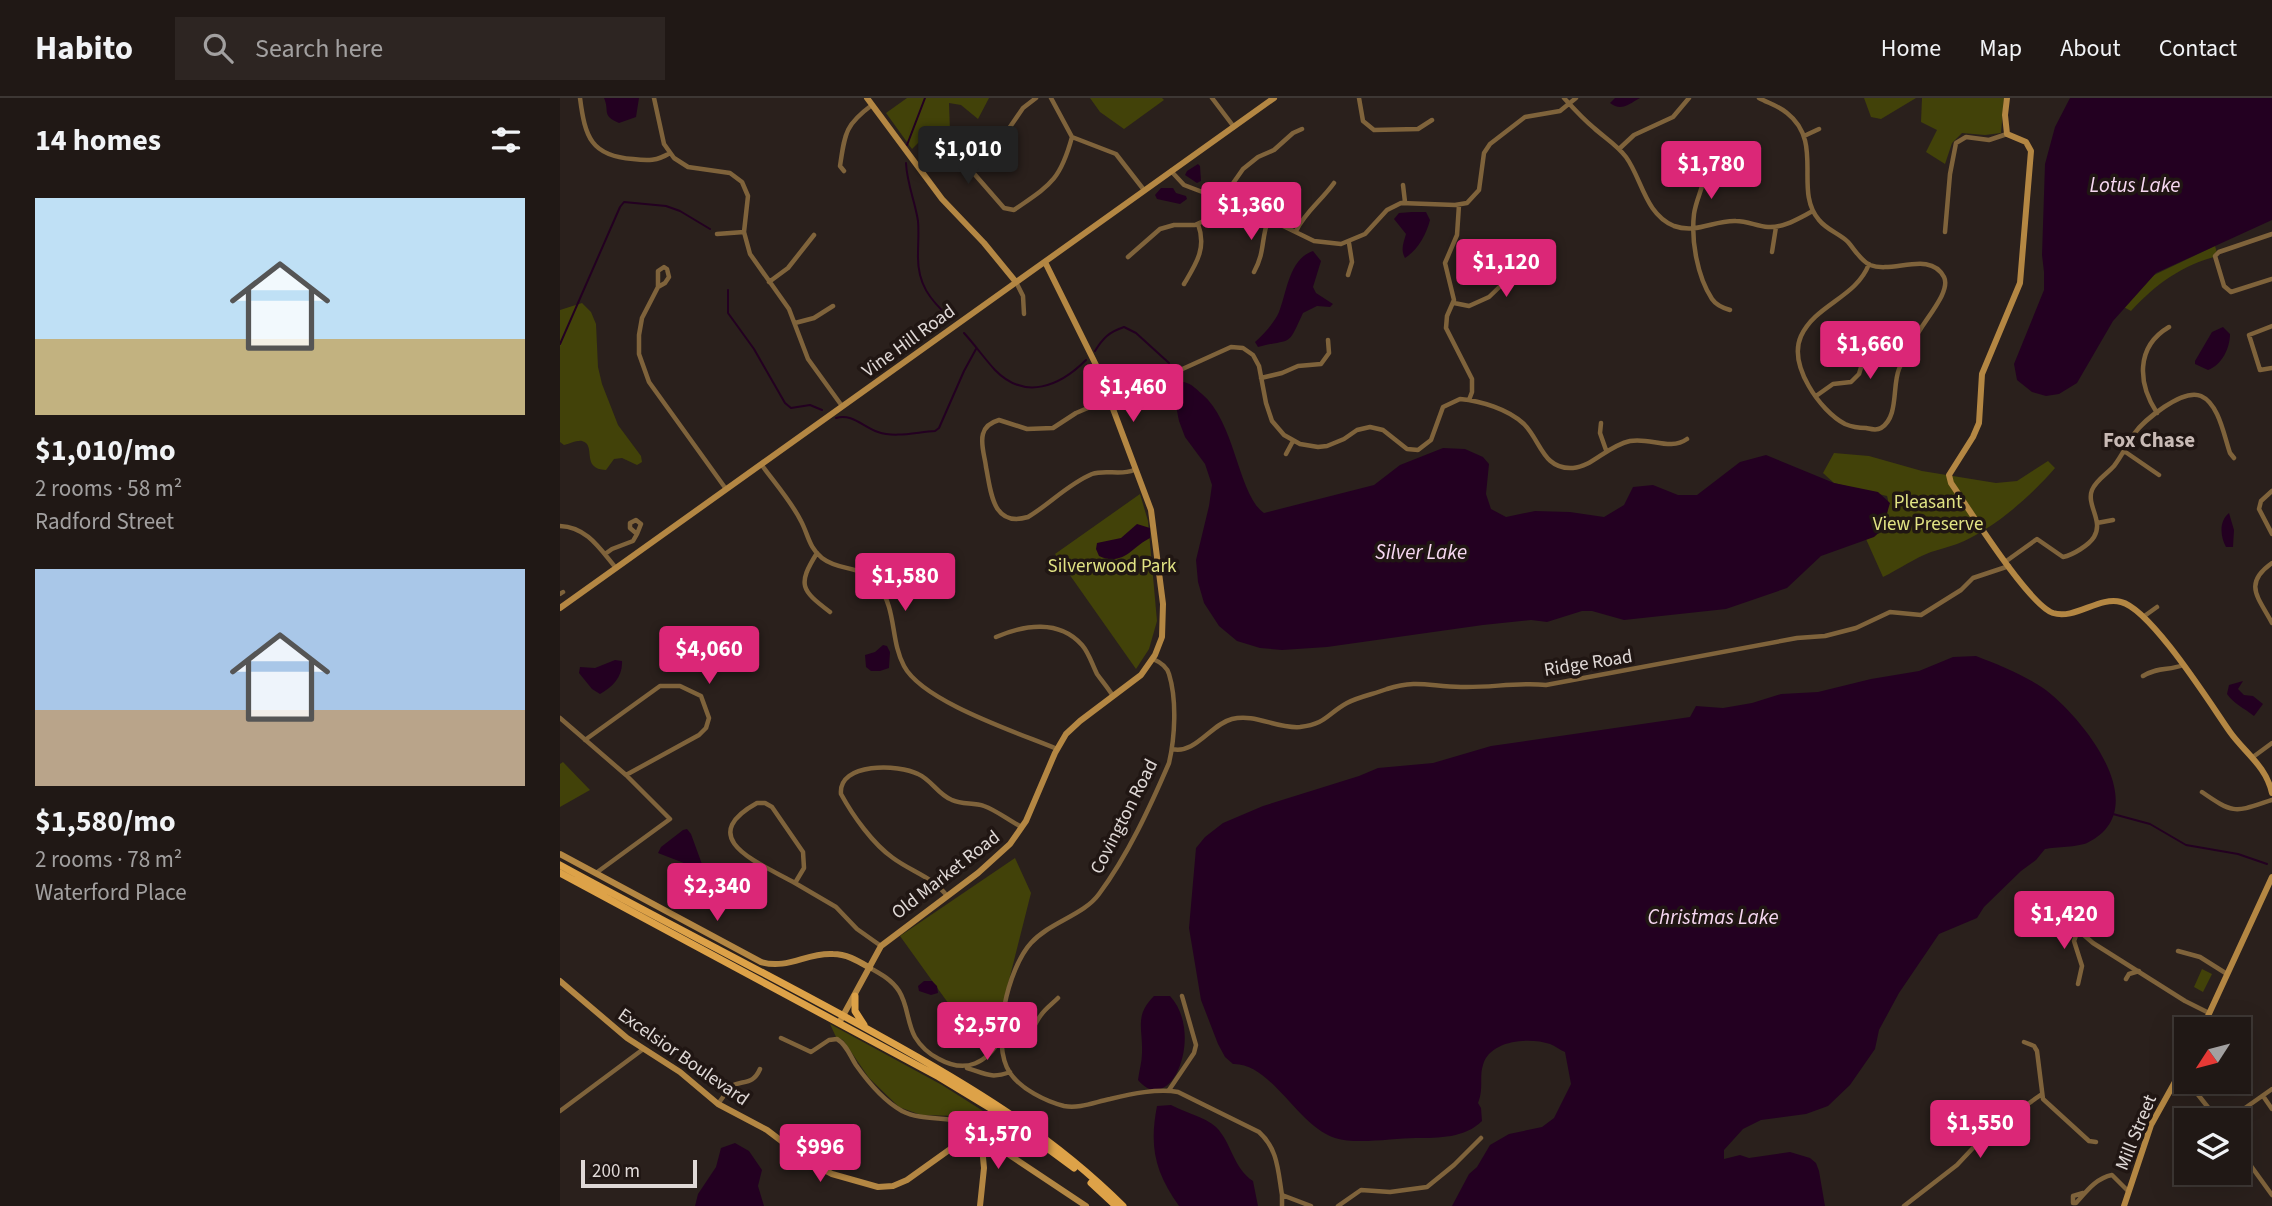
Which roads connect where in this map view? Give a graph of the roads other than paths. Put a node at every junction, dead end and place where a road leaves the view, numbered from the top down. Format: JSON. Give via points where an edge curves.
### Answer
{"nodes":[{"id":1,"x":580,"y":98,"type":"edge"},
{"id":2,"x":653,"y":98,"type":"edge"},
{"id":3,"x":867,"y":98,"type":"edge"},
{"id":4,"x":1036,"y":98,"type":"edge"},
{"id":5,"x":1051,"y":98,"type":"edge"},
{"id":6,"x":1212,"y":98,"type":"edge"},
{"id":7,"x":1274,"y":98,"type":"edge"},
{"id":8,"x":1359,"y":98,"type":"edge"},
{"id":9,"x":1564,"y":98,"type":"edge"},
{"id":10,"x":1576,"y":98,"type":"edge"},
{"id":11,"x":1689,"y":98,"type":"edge"},
{"id":12,"x":1759,"y":98,"type":"edge"},
{"id":13,"x":2007,"y":98,"type":"edge"},
{"id":14,"x":1570,"y":104,"type":"junction"},
{"id":15,"x":872,"y":105,"type":"junction"},
{"id":16,"x":1432,"y":120,"type":"dead end"},
{"id":17,"x":1234,"y":127,"type":"junction"},
{"id":18,"x":1819,"y":129,"type":"dead end"},
{"id":19,"x":1302,"y":130,"type":"dead end"},
{"id":20,"x":950,"y":133,"type":"dead end"},
{"id":21,"x":2007,"y":134,"type":"junction"},
{"id":22,"x":1804,"y":136,"type":"junction"},
{"id":23,"x":1072,"y":137,"type":"junction"},
{"id":24,"x":1619,"y":149,"type":"junction"},
{"id":25,"x":670,"y":153,"type":"junction"},
{"id":26,"x":970,"y":169,"type":"junction"},
{"id":27,"x":844,"y":171,"type":"dead end"},
{"id":28,"x":1171,"y":171,"type":"junction"},
{"id":29,"x":1705,"y":172,"type":"dead end"},
{"id":30,"x":1334,"y":183,"type":"dead end"},
{"id":31,"x":1403,"y":185,"type":"dead end"},
{"id":32,"x":1144,"y":190,"type":"junction"},
{"id":33,"x":1221,"y":202,"type":"junction"},
{"id":34,"x":1405,"y":202,"type":"junction"},
{"id":35,"x":1459,"y":205,"type":"junction"},
{"id":36,"x":1813,"y":211,"type":"junction"},
{"id":37,"x":1268,"y":220,"type":"junction"},
{"id":38,"x":1198,"y":224,"type":"junction"},
{"id":39,"x":1776,"y":226,"type":"junction"},
{"id":40,"x":1693,"y":230,"type":"junction"},
{"id":41,"x":1296,"y":231,"type":"junction"},
{"id":42,"x":744,"y":232,"type":"junction"},
{"id":43,"x":1945,"y":232,"type":"dead end"},
{"id":44,"x":717,"y":234,"type":"dead end"},
{"id":45,"x":2272,"y":234,"type":"edge"},
{"id":46,"x":814,"y":235,"type":"dead end"},
{"id":47,"x":1349,"y":243,"type":"junction"},
{"id":48,"x":1515,"y":250,"type":"dead end"},
{"id":49,"x":1772,"y":252,"type":"dead end"},
{"id":50,"x":1128,"y":257,"type":"dead end"},
{"id":51,"x":1045,"y":262,"type":"junction"},
{"id":52,"x":1869,"y":264,"type":"junction"},
{"id":53,"x":1255,"y":272,"type":"dead end"},
{"id":54,"x":1348,"y":275,"type":"dead end"},
{"id":55,"x":2272,"y":279,"type":"edge"},
{"id":56,"x":769,"y":282,"type":"junction"},
{"id":57,"x":1016,"y":282,"type":"junction"},
{"id":58,"x":1184,"y":284,"type":"dead end"},
{"id":59,"x":658,"y":287,"type":"dead end"},
{"id":60,"x":1454,"y":303,"type":"junction"},
{"id":61,"x":833,"y":306,"type":"dead end"},
{"id":62,"x":1730,"y":310,"type":"dead end"},
{"id":63,"x":1024,"y":314,"type":"dead end"},
{"id":64,"x":795,"y":323,"type":"junction"},
{"id":65,"x":1874,"y":325,"type":"dead end"},
{"id":66,"x":2272,"y":326,"type":"edge"},
{"id":67,"x":2169,"y":327,"type":"dead end"},
{"id":68,"x":1328,"y":340,"type":"dead end"},
{"id":69,"x":2272,"y":368,"type":"edge"},
{"id":70,"x":1261,"y":378,"type":"junction"},
{"id":71,"x":1816,"y":396,"type":"junction"},
{"id":72,"x":1109,"y":400,"type":"junction"},
{"id":73,"x":1469,"y":400,"type":"junction"},
{"id":74,"x":842,"y":406,"type":"junction"},
{"id":75,"x":2157,"y":413,"type":"junction"},
{"id":76,"x":1601,"y":423,"type":"dead end"},
{"id":77,"x":1687,"y":439,"type":"dead end"},
{"id":78,"x":1293,"y":441,"type":"junction"},
{"id":79,"x":1606,"y":450,"type":"junction"},
{"id":80,"x":2124,"y":451,"type":"junction"},
{"id":81,"x":1286,"y":454,"type":"dead end"},
{"id":82,"x":2234,"y":458,"type":"dead end"},
{"id":83,"x":761,"y":464,"type":"junction"},
{"id":84,"x":1134,"y":470,"type":"junction"},
{"id":85,"x":2159,"y":475,"type":"dead end"},
{"id":86,"x":726,"y":489,"type":"junction"},
{"id":87,"x":2272,"y":491,"type":"edge"},
{"id":88,"x":2113,"y":520,"type":"dead end"},
{"id":89,"x":2097,"y":523,"type":"junction"},
{"id":90,"x":560,"y":526,"type":"edge"},
{"id":91,"x":637,"y":534,"type":"dead end"},
{"id":92,"x":2272,"y":534,"type":"edge"},
{"id":93,"x":817,"y":553,"type":"junction"},
{"id":94,"x":605,"y":555,"type":"junction"},
{"id":95,"x":2272,"y":563,"type":"edge"},
{"id":96,"x":2007,"y":564,"type":"junction"},
{"id":97,"x":616,"y":568,"type":"junction"},
{"id":98,"x":2157,"y":607,"type":"dead end"},
{"id":99,"x":560,"y":608,"type":"edge"},
{"id":100,"x":830,"y":612,"type":"dead end"},
{"id":101,"x":2143,"y":618,"type":"junction"},
{"id":102,"x":2272,"y":623,"type":"edge"},
{"id":103,"x":996,"y":638,"type":"dead end"},
{"id":104,"x":1153,"y":659,"type":"junction"},
{"id":105,"x":2183,"y":665,"type":"junction"},
{"id":106,"x":2143,"y":676,"type":"dead end"},
{"id":107,"x":1114,"y":696,"type":"junction"},
{"id":108,"x":560,"y":718,"type":"edge"},
{"id":109,"x":585,"y":740,"type":"junction"},
{"id":110,"x":2272,"y":743,"type":"edge"},
{"id":111,"x":1057,"y":749,"type":"junction"},
{"id":112,"x":1172,"y":749,"type":"junction"},
{"id":113,"x":2253,"y":757,"type":"junction"},
{"id":114,"x":626,"y":775,"type":"junction"},
{"id":115,"x":2202,"y":792,"type":"dead end"},
{"id":116,"x":2272,"y":793,"type":"edge"},
{"id":117,"x":2272,"y":800,"type":"edge"},
{"id":118,"x":1022,"y":827,"type":"junction"},
{"id":119,"x":560,"y":854,"type":"edge"},
{"id":120,"x":560,"y":865,"type":"edge"},
{"id":121,"x":560,"y":873,"type":"edge"},
{"id":122,"x":596,"y":873,"type":"junction"},
{"id":123,"x":2272,"y":877,"type":"edge"},
{"id":124,"x":795,"y":883,"type":"junction"},
{"id":125,"x":947,"y":896,"type":"junction"},
{"id":126,"x":2087,"y":904,"type":"dead end"},
{"id":127,"x":2077,"y":930,"type":"junction"},
{"id":128,"x":881,"y":946,"type":"junction"},
{"id":129,"x":2178,"y":951,"type":"dead end"},
{"id":130,"x":870,"y":968,"type":"junction"},
{"id":131,"x":2139,"y":971,"type":"junction"},
{"id":132,"x":2227,"y":974,"type":"junction"},
{"id":133,"x":2126,"y":979,"type":"dead end"},
{"id":134,"x":560,"y":981,"type":"edge"},
{"id":135,"x":2078,"y":984,"type":"dead end"},
{"id":136,"x":855,"y":996,"type":"junction"},
{"id":137,"x":1182,"y":996,"type":"dead end"},
{"id":138,"x":1058,"y":998,"type":"dead end"},
{"id":139,"x":2209,"y":1013,"type":"junction"},
{"id":140,"x":845,"y":1016,"type":"junction"},
{"id":141,"x":2207,"y":1017,"type":"edge"},
{"id":142,"x":839,"y":1023,"type":"junction"},
{"id":143,"x":870,"y":1030,"type":"junction"},
{"id":144,"x":1001,"y":1037,"type":"junction"},
{"id":145,"x":781,"y":1038,"type":"dead end"},
{"id":146,"x":2024,"y":1042,"type":"dead end"},
{"id":147,"x":1003,"y":1044,"type":"junction"},
{"id":148,"x":642,"y":1050,"type":"junction"},
{"id":149,"x":965,"y":1067,"type":"junction"},
{"id":150,"x":760,"y":1069,"type":"dead end"},
{"id":151,"x":1010,"y":1072,"type":"junction"},
{"id":152,"x":2174,"y":1083,"type":"edge"},
{"id":153,"x":2272,"y":1089,"type":"edge"},
{"id":154,"x":1169,"y":1090,"type":"junction"},
{"id":155,"x":2042,"y":1094,"type":"junction"},
{"id":156,"x":2198,"y":1094,"type":"edge"},
{"id":157,"x":2263,"y":1096,"type":"junction"},
{"id":158,"x":718,"y":1104,"type":"junction"},
{"id":159,"x":2209,"y":1108,"type":"edge"},
{"id":160,"x":2246,"y":1108,"type":"edge"},
{"id":161,"x":2272,"y":1109,"type":"edge"},
{"id":162,"x":560,"y":1111,"type":"edge"},
{"id":163,"x":981,"y":1136,"type":"junction"},
{"id":164,"x":1482,"y":1138,"type":"dead end"},
{"id":165,"x":2096,"y":1142,"type":"dead end"},
{"id":166,"x":2251,"y":1165,"type":"edge"},
{"id":167,"x":2128,"y":1191,"type":"junction"},
{"id":168,"x":2083,"y":1193,"type":"dead end"},
{"id":169,"x":1282,"y":1195,"type":"junction"},
{"id":170,"x":2272,"y":1195,"type":"edge"},
{"id":171,"x":980,"y":1206,"type":"edge"},
{"id":172,"x":1086,"y":1206,"type":"edge"},
{"id":173,"x":1116,"y":1206,"type":"edge"},
{"id":174,"x":1123,"y":1206,"type":"edge"},
{"id":175,"x":1282,"y":1206,"type":"edge"},
{"id":176,"x":1311,"y":1206,"type":"edge"},
{"id":177,"x":1338,"y":1206,"type":"edge"},
{"id":178,"x":1903,"y":1206,"type":"edge"},
{"id":179,"x":2124,"y":1206,"type":"edge"}],
"edges":[{"from":1,"to":25,"type":"street","via":[[588,137],[603,153],[650,161]]},
{"from":2,"to":25,"type":"street"},
{"from":3,"to":15,"type":"street"},
{"from":4,"to":26,"type":"street","via":[[1023,108],[999,143]]},
{"from":5,"to":23,"type":"street"},
{"from":6,"to":17,"type":"street"},
{"from":7,"to":17,"type":"street","name":"Vine Hill Road"},
{"from":8,"to":16,"type":"street","via":[[1363,121],[1374,130],[1418,129]]},
{"from":9,"to":14,"type":"street"},
{"from":10,"to":14,"type":"street"},
{"from":11,"to":24,"type":"street","via":[[1673,117],[1634,135]]},
{"from":12,"to":22,"type":"street","via":[[1787,112]]},
{"from":13,"to":21,"type":"street"},
{"from":14,"to":24,"type":"street"},
{"from":14,"to":35,"type":"street","via":[[1560,111],[1525,117],[1502,135],[1484,153],[1476,195]]},
{"from":15,"to":27,"type":"street","via":[[848,129],[840,166]]},
{"from":15,"to":57,"type":"street","via":[[942,199]]},
{"from":17,"to":28,"type":"street","name":"Vine Hill Road"},
{"from":18,"to":22,"type":"street"},
{"from":19,"to":33,"type":"street","via":[[1250,163]]},
{"from":20,"to":26,"type":"street","via":[[950,146]]},
{"from":21,"to":43,"type":"street","via":[[1989,140],[1966,137],[1956,143]]},
{"from":21,"to":96,"type":"street","via":[[2026,142],[2031,151],[2021,283],[1983,374],[1979,424],[1949,475]]},
{"from":22,"to":36,"type":"street"},
{"from":23,"to":26,"type":"street","via":[[1057,177],[1014,210],[1004,208]]},
{"from":23,"to":32,"type":"street","via":[[1116,154]]},
{"from":24,"to":40,"type":"street","via":[[1656,213],[1673,225]]},
{"from":25,"to":42,"type":"street","via":[[688,167],[723,170],[742,182],[749,204]]},
{"from":28,"to":32,"type":"street","name":"Vine Hill Road"},
{"from":28,"to":33,"type":"street","via":[[1184,185]]},
{"from":29,"to":40,"type":"street"},
{"from":30,"to":41,"type":"street"},
{"from":31,"to":34,"type":"street"},
{"from":32,"to":51,"type":"street","name":"Vine Hill Road"},
{"from":33,"to":37,"type":"street"},
{"from":33,"to":38,"type":"street"},
{"from":34,"to":35,"type":"street"},
{"from":34,"to":47,"type":"street","via":[[1387,210],[1365,234]]},
{"from":35,"to":60,"type":"street","via":[[1457,235],[1445,263]]},
{"from":36,"to":39,"type":"street"},
{"from":36,"to":52,"type":"street"},
{"from":37,"to":41,"type":"street"},
{"from":37,"to":53,"type":"street"},
{"from":38,"to":50,"type":"street","via":[[1160,229]]},
{"from":38,"to":58,"type":"street","via":[[1201,251]]},
{"from":39,"to":40,"type":"street","via":[[1728,221]]},
{"from":39,"to":49,"type":"street"},
{"from":40,"to":62,"type":"street","via":[[1702,276],[1712,299]]},
{"from":41,"to":47,"type":"street","via":[[1323,244]]},
{"from":42,"to":44,"type":"street"},
{"from":42,"to":56,"type":"street","via":[[750,254]]},
{"from":45,"to":55,"type":"street","via":[[2215,256],[2224,286],[2231,292]]},
{"from":46,"to":56,"type":"street","via":[[788,268]]},
{"from":47,"to":54,"type":"street","via":[[1352,262]]},
{"from":48,"to":60,"type":"street","via":[[1514,273],[1489,297],[1469,306]]},
{"from":51,"to":57,"type":"street","name":"Vine Hill Road"},
{"from":51,"to":72,"type":"street"},
{"from":52,"to":71,"type":"street","via":[[1857,285],[1822,311],[1801,336],[1798,361]]},
{"from":52,"to":71,"type":"street","via":[[1888,268],[1930,264],[1946,280],[1945,291],[1899,369],[1892,415],[1882,428],[1844,423]]},
{"from":56,"to":64,"type":"street"},
{"from":57,"to":63,"type":"street"},
{"from":57,"to":74,"type":"street","name":"Vine Hill Road"},
{"from":59,"to":86,"type":"street","via":[[640,327],[644,373]]},
{"from":60,"to":73,"type":"street","via":[[1446,328],[1472,379]]},
{"from":61,"to":64,"type":"street"},
{"from":64,"to":74,"type":"street","via":[[808,359]]},
{"from":65,"to":71,"type":"street","via":[[1859,374]]},
{"from":66,"to":69,"type":"street","via":[[2249,335],[2260,370]]},
{"from":67,"to":75,"type":"street","via":[[2144,354],[2143,382]]},
{"from":68,"to":70,"type":"street","via":[[1329,352],[1321,364]]},
{"from":70,"to":72,"type":"street","via":[[1253,355],[1231,347],[1178,371],[1156,392]]},
{"from":70,"to":78,"type":"street","via":[[1272,421]]},
{"from":72,"to":84,"type":"street"},
{"from":72,"to":84,"type":"street","via":[[1053,428],[1027,429],[999,420],[989,424],[982,438],[994,504],[1008,518],[1021,519],[1092,474]]},
{"from":73,"to":78,"type":"street","via":[[1453,400],[1443,407],[1431,440],[1418,450],[1402,447],[1377,428],[1357,430],[1327,446]]},
{"from":73,"to":79,"type":"street","via":[[1516,418],[1530,431],[1547,460],[1560,466],[1581,467]]},
{"from":74,"to":83,"type":"street","name":"Vine Hill Road"},
{"from":75,"to":80,"type":"street","via":[[2146,420]]},
{"from":75,"to":82,"type":"street","via":[[2182,397],[2203,396],[2216,414]]},
{"from":76,"to":79,"type":"street"},
{"from":77,"to":79,"type":"street","via":[[1670,445],[1635,440]]},
{"from":78,"to":81,"type":"street"},
{"from":80,"to":85,"type":"street"},
{"from":80,"to":89,"type":"street","via":[[2093,488]]},
{"from":83,"to":86,"type":"street","name":"Vine Hill Road"},
{"from":83,"to":93,"type":"street"},
{"from":84,"to":104,"type":"street","via":[[1151,510],[1163,604],[1162,637]]},
{"from":86,"to":97,"type":"street","name":"Vine Hill Road"},
{"from":87,"to":92,"type":"street","via":[[2259,509]]},
{"from":88,"to":89,"type":"street"},
{"from":89,"to":96,"type":"street","name":"Ridge Road","via":[[2093,538],[2068,556],[2058,555],[2037,540]]},
{"from":90,"to":94,"type":"street","via":[[581,531]]},
{"from":91,"to":94,"type":"street"},
{"from":93,"to":100,"type":"street","via":[[804,574],[804,585],[808,595]]},
{"from":93,"to":111,"type":"street","via":[[829,562],[860,570],[878,585],[890,605],[900,657],[914,678],[953,705]]},
{"from":94,"to":97,"type":"street"},
{"from":95,"to":102,"type":"street","via":[[2260,572],[2255,590]]},
{"from":96,"to":101,"type":"street","via":[[2054,614],[2113,601],[2129,605]]},
{"from":96,"to":112,"type":"street","name":"Ridge Road","via":[[1973,578],[1921,615],[1889,612],[1825,636],[1546,685],[1406,684],[1346,703],[1321,723],[1291,727],[1235,718],[1181,750]]},
{"from":97,"to":99,"type":"street","name":"Vine Hill Road"},
{"from":98,"to":101,"type":"street"},
{"from":101,"to":105,"type":"street"},
{"from":103,"to":107,"type":"street","via":[[1029,627],[1068,633],[1088,653]]},
{"from":104,"to":107,"type":"street","name":"Old Market Road"},
{"from":104,"to":112,"type":"street","name":"Covington Road","via":[[1169,673]]},
{"from":105,"to":106,"type":"street","via":[[2155,669]]},
{"from":105,"to":113,"type":"street"},
{"from":107,"to":111,"type":"street","name":"Old Market Road","via":[[1073,727]]},
{"from":108,"to":109,"type":"street"},
{"from":109,"to":114,"type":"street"},
{"from":109,"to":114,"type":"street","via":[[660,686],[680,686],[701,696],[709,718],[703,732]]},
{"from":110,"to":113,"type":"street"},
{"from":111,"to":118,"type":"street","name":"Old Market Road"},
{"from":112,"to":144,"type":"street","name":"Covington Road","via":[[1158,790],[1099,895],[1036,937],[1018,960]]},
{"from":113,"to":116,"type":"street"},
{"from":114,"to":122,"type":"street","via":[[670,819]]},
{"from":115,"to":117,"type":"street","via":[[2239,811]]},
{"from":118,"to":125,"type":"street","name":"Old Market Road","via":[[1002,853]]},
{"from":118,"to":125,"type":"street","via":[[984,806],[946,797],[923,776],[908,770],[867,768],[847,778],[841,786],[843,798],[877,843],[894,859],[937,884]]},
{"from":119,"to":122,"type":"street"},
{"from":120,"to":140,"type":"main road"},
{"from":121,"to":142,"type":"main road"},
{"from":122,"to":130,"type":"street","via":[[761,962],[782,965],[835,954]]},
{"from":123,"to":132,"type":"street"},
{"from":124,"to":124,"type":"street","via":[[738,849],[729,833],[733,819],[757,803],[772,807],[803,852],[804,868]]},
{"from":124,"to":128,"type":"street","via":[[836,907]]},
{"from":125,"to":128,"type":"street","name":"Old Market Road"},
{"from":126,"to":127,"type":"street","via":[[2070,919]]},
{"from":127,"to":131,"type":"street"},
{"from":127,"to":135,"type":"street","via":[[2074,941],[2082,966]]},
{"from":128,"to":130,"type":"street","name":"Old Market Road"},
{"from":129,"to":132,"type":"street","via":[[2200,957]]},
{"from":130,"to":136,"type":"street","name":"Old Market Road"},
{"from":130,"to":149,"type":"street","via":[[897,988],[912,1031],[924,1049]]},
{"from":131,"to":133,"type":"street"},
{"from":131,"to":139,"type":"street"},
{"from":132,"to":139,"type":"street"},
{"from":134,"to":148,"type":"street","name":"Excelsior Boulevard"},
{"from":136,"to":140,"type":"street","name":"Old Market Road"},
{"from":136,"to":143,"type":"main road","via":[[856,1014]]},
{"from":137,"to":154,"type":"street","via":[[1196,1045]]},
{"from":138,"to":147,"type":"street","via":[[1041,1014],[1027,1040]]},
{"from":139,"to":141,"type":"street"},
{"from":140,"to":142,"type":"street","name":"Old Market Road"},
{"from":140,"to":143,"type":"main road"},
{"from":142,"to":173,"type":"main road","via":[[1005,1117]]},
{"from":143,"to":174,"type":"main road","via":[[1008,1112],[1053,1144]]},
{"from":144,"to":147,"type":"street"},
{"from":144,"to":149,"type":"street","via":[[986,1059]]},
{"from":145,"to":163,"type":"street","via":[[809,1052],[838,1039],[876,1090],[901,1111],[935,1120],[960,1120]]},
{"from":146,"to":155,"type":"street","via":[[2037,1051]]},
{"from":147,"to":151,"type":"street"},
{"from":148,"to":158,"type":"street","name":"Excelsior Boulevard","via":[[680,1072]]},
{"from":148,"to":162,"type":"street"},
{"from":149,"to":151,"type":"street","via":[[997,1077]]},
{"from":150,"to":158,"type":"street","via":[[752,1081],[731,1086]]},
{"from":151,"to":154,"type":"street","via":[[1039,1095],[1075,1107]]},
{"from":152,"to":167,"type":"street","name":"Mill Street","via":[[2151,1125]]},
{"from":153,"to":157,"type":"street"},
{"from":154,"to":169,"type":"street","via":[[1249,1125],[1268,1140]]},
{"from":155,"to":165,"type":"street","via":[[2043,1100],[2089,1141]]},
{"from":155,"to":178,"type":"street","via":[[1988,1132],[1957,1165]]},
{"from":156,"to":159,"type":"street"},
{"from":157,"to":160,"type":"street"},
{"from":157,"to":161,"type":"street"},
{"from":158,"to":163,"type":"street","name":"Excelsior Boulevard","via":[[767,1130],[820,1169],[878,1187],[907,1180],[956,1145]]},
{"from":163,"to":171,"type":"street","via":[[985,1159]]},
{"from":163,"to":172,"type":"street"},
{"from":164,"to":177,"type":"street","via":[[1427,1186],[1390,1192],[1361,1190]]},
{"from":166,"to":170,"type":"street"},
{"from":167,"to":168,"type":"street","via":[[2112,1175]]},
{"from":167,"to":179,"type":"street","name":"Mill Street"},
{"from":169,"to":175,"type":"street"},
{"from":169,"to":176,"type":"street"}]}
